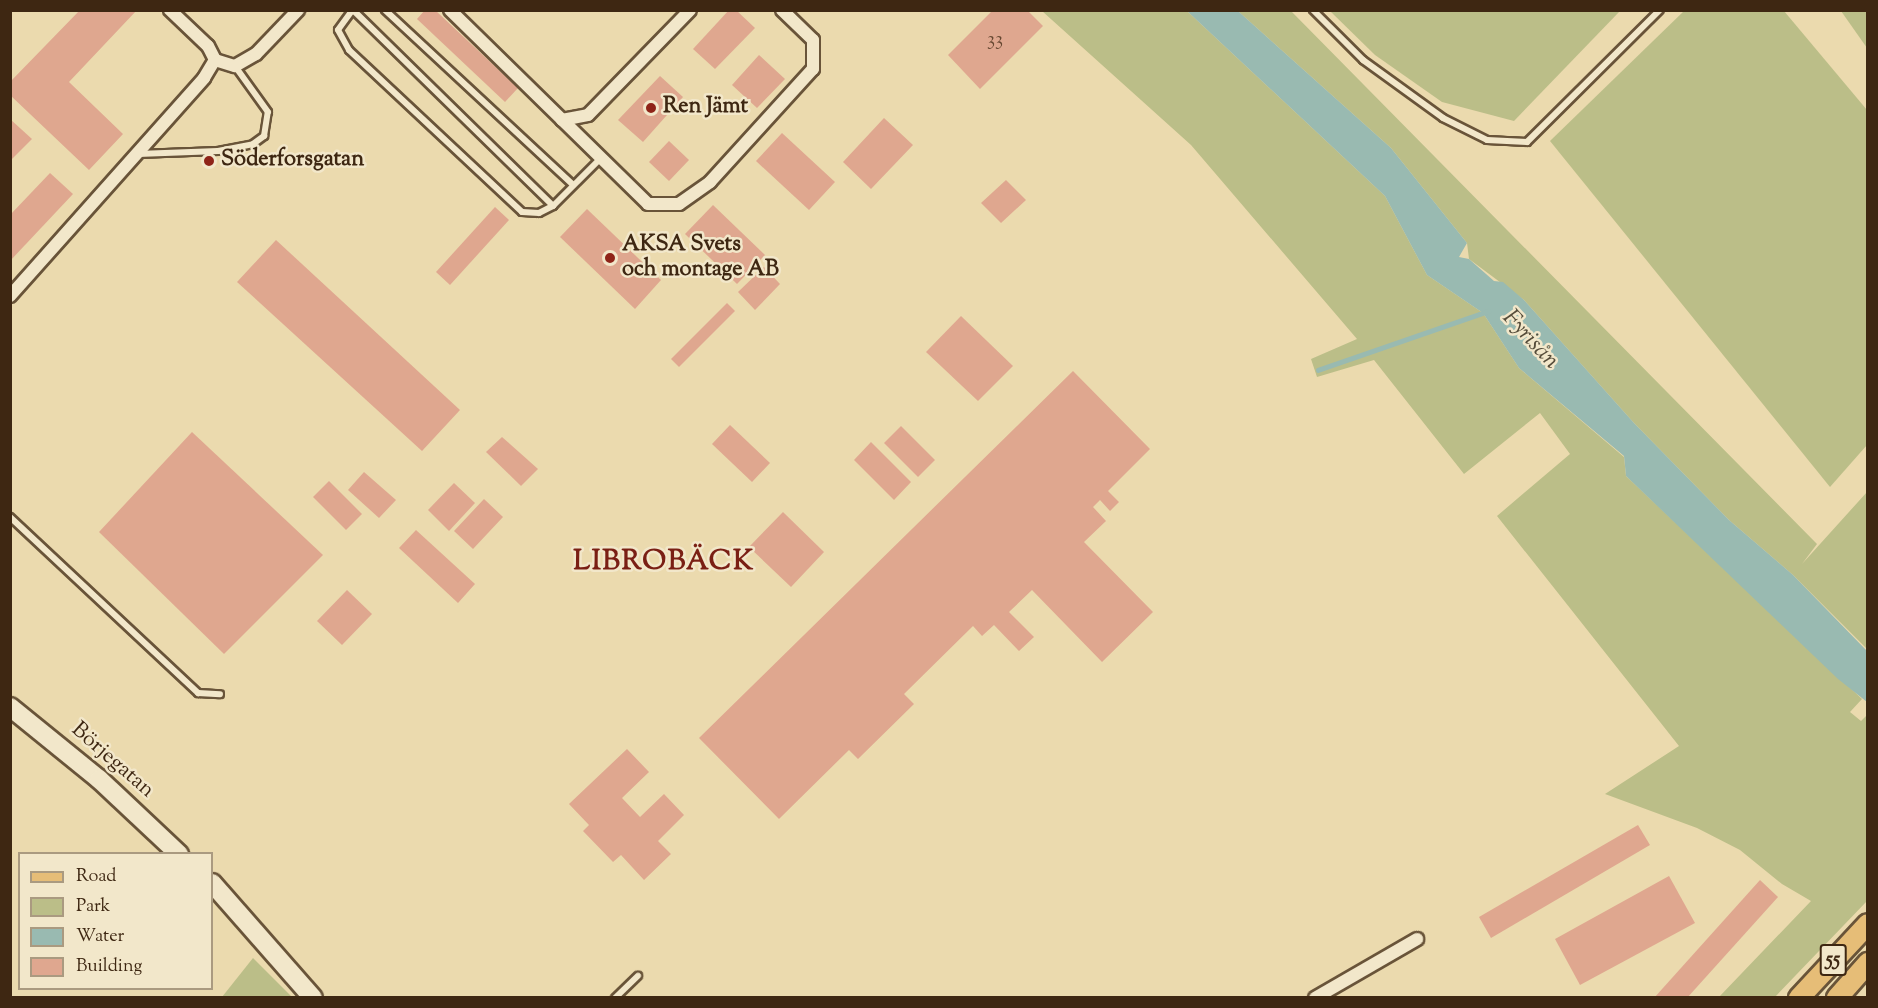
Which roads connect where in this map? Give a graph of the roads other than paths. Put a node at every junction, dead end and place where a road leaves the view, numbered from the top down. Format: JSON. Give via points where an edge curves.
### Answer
{"nodes":[{"id":1,"x":170,"y":10,"type":"edge"},
{"id":2,"x":298,"y":10,"type":"edge"},
{"id":3,"x":385,"y":10,"type":"edge"},
{"id":4,"x":450,"y":10,"type":"edge"},
{"id":5,"x":690,"y":10,"type":"edge"},
{"id":6,"x":782,"y":10,"type":"edge"},
{"id":7,"x":1313,"y":10,"type":"edge"},
{"id":8,"x":1660,"y":10,"type":"edge"},
{"id":9,"x":352,"y":11,"type":"edge"},
{"id":10,"x":215,"y":60,"type":"junction"},
{"id":11,"x":235,"y":66,"type":"junction"},
{"id":12,"x":562,"y":120,"type":"junction"},
{"id":13,"x":137,"y":154,"type":"junction"},
{"id":14,"x":601,"y":158,"type":"junction"},
{"id":15,"x":573,"y":185,"type":"junction"},
{"id":16,"x":554,"y":206,"type":"junction"},
{"id":17,"x":10,"y":296,"type":"edge"},
{"id":18,"x":10,"y":517,"type":"edge"},
{"id":19,"x":220,"y":694,"type":"dead end"},
{"id":20,"x":10,"y":707,"type":"edge"},
{"id":21,"x":178,"y":852,"type":"edge"},
{"id":22,"x":213,"y":884,"type":"edge"},
{"id":23,"x":1868,"y":924,"type":"edge"},
{"id":24,"x":1417,"y":939,"type":"dead end"},
{"id":25,"x":1868,"y":963,"type":"edge"},
{"id":26,"x":638,"y":976,"type":"dead end"},
{"id":27,"x":313,"y":998,"type":"edge"},
{"id":28,"x":615,"y":998,"type":"edge"},
{"id":29,"x":1315,"y":998,"type":"edge"},
{"id":30,"x":1799,"y":998,"type":"edge"},
{"id":31,"x":1837,"y":998,"type":"edge"}],
"edges":[{"from":1,"to":10,"type":"street","via":[[208,46]]},
{"from":2,"to":11,"type":"street","via":[[256,54]]},
{"from":3,"to":15,"type":"lane"},
{"from":4,"to":12,"type":"street"},
{"from":5,"to":12,"type":"street","via":[[588,115]]},
{"from":6,"to":14,"type":"street","via":[[813,40],[813,69],[710,182],[679,204],[648,204]]},
{"from":7,"to":8,"type":"lane","via":[[1363,60],[1443,118],[1487,140],[1527,142]]},
{"from":9,"to":16,"type":"lane"},
{"from":9,"to":16,"type":"lane","via":[[338,30],[349,50],[522,212],[539,213]]},
{"from":10,"to":11,"type":"street"},
{"from":10,"to":13,"type":"street","via":[[204,78]]},
{"from":11,"to":13,"type":"lane","via":[[268,112],[264,136],[253,144],[219,151]]},
{"from":12,"to":14,"type":"street"},
{"from":13,"to":17,"type":"street"},
{"from":14,"to":15,"type":"lane"},
{"from":15,"to":16,"type":"lane"},
{"from":18,"to":19,"type":"lane","via":[[198,693]]},
{"from":20,"to":21,"type":"main road","name":"Börjegatan","via":[[99,779]]},
{"from":22,"to":27,"type":"main road"},
{"from":23,"to":30,"type":"main road","number":"55"},
{"from":24,"to":29,"type":"street"},
{"from":25,"to":31,"type":"main road","number":"55"},
{"from":26,"to":28,"type":"lane"}]}
